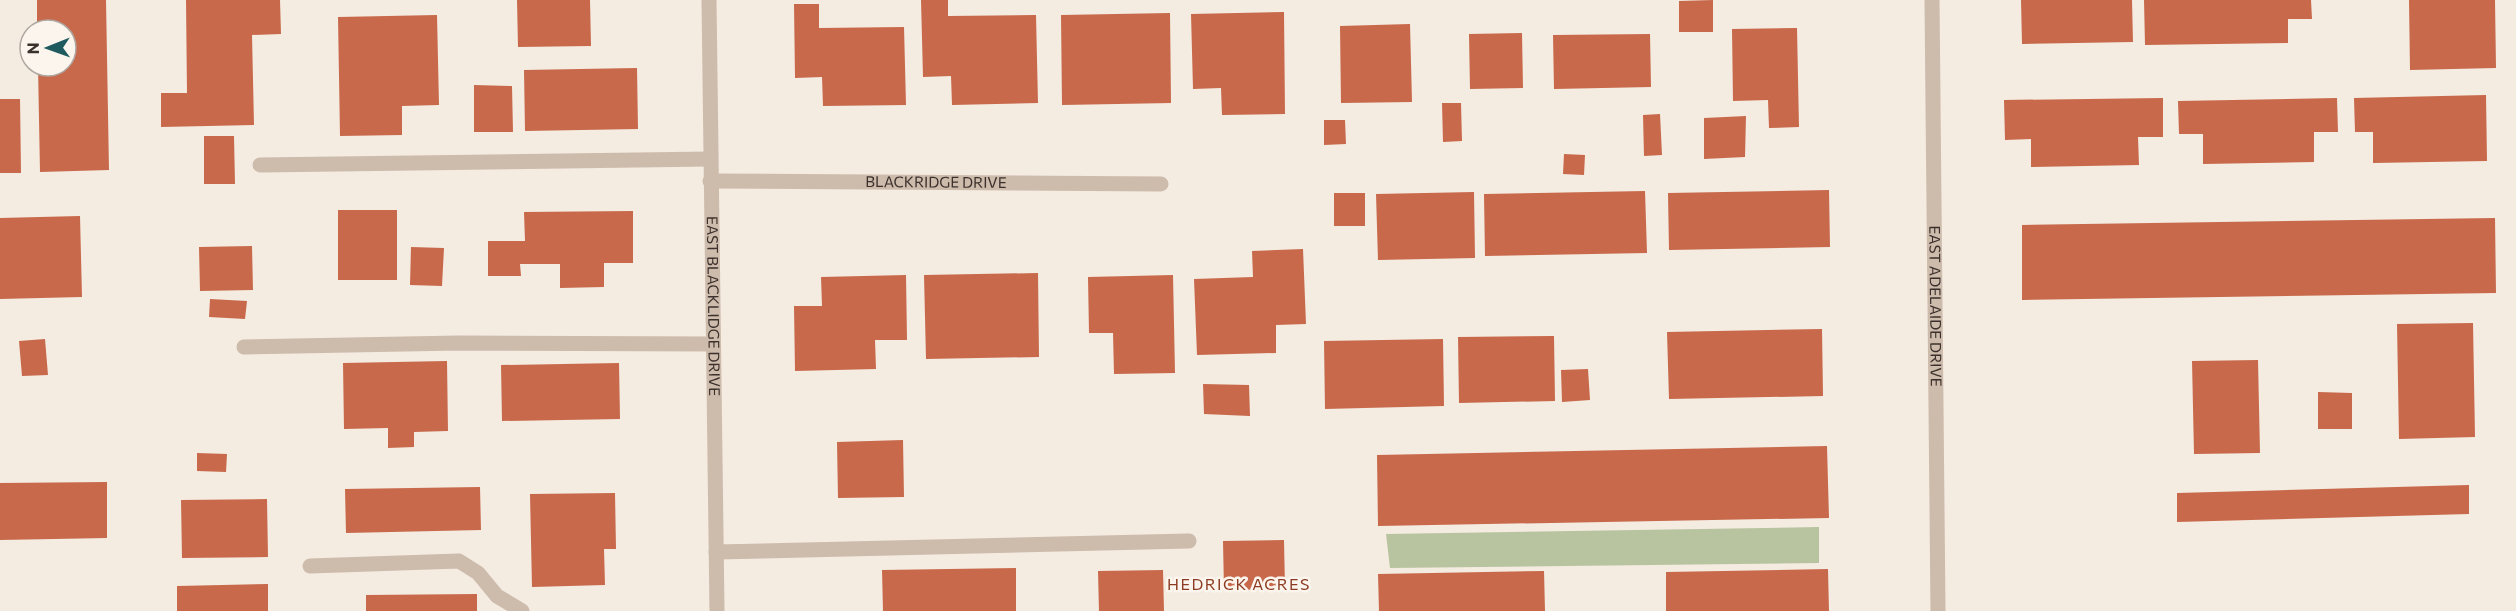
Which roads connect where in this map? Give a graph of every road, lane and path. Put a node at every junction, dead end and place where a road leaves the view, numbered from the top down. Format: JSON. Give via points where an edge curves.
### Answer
{"nodes":[{"id":1,"x":709,"y":0,"type":"edge"},
{"id":2,"x":1932,"y":0,"type":"edge"},
{"id":3,"x":710,"y":159,"type":"junction"},
{"id":4,"x":260,"y":165,"type":"dead end"},
{"id":5,"x":710,"y":181,"type":"junction"},
{"id":6,"x":1161,"y":184,"type":"dead end"},
{"id":7,"x":712,"y":344,"type":"junction"},
{"id":8,"x":244,"y":347,"type":"dead end"},
{"id":9,"x":1189,"y":541,"type":"dead end"},
{"id":10,"x":716,"y":552,"type":"junction"},
{"id":11,"x":310,"y":566,"type":"dead end"},
{"id":12,"x":522,"y":611,"type":"edge"},
{"id":13,"x":717,"y":611,"type":"edge"},
{"id":14,"x":1938,"y":611,"type":"edge"}],
"edges":[{"from":1,"to":3,"type":"street","name":"EAST BLACKLIDGE DRIVE"},
{"from":2,"to":14,"type":"street","name":"EAST ADELAIDE DRIVE"},
{"from":3,"to":4,"type":"street"},
{"from":3,"to":5,"type":"street","name":"EAST BLACKLIDGE DRIVE"},
{"from":5,"to":6,"type":"street","name":"BLACKRIDGE DRIVE"},
{"from":5,"to":7,"type":"street","name":"EAST BLACKLIDGE DRIVE"},
{"from":7,"to":8,"type":"street"},
{"from":7,"to":10,"type":"street","name":"EAST BLACKLIDGE DRIVE"},
{"from":9,"to":10,"type":"street"},
{"from":10,"to":13,"type":"street","name":"EAST BLACKLIDGE DRIVE"},
{"from":11,"to":12,"type":"street","via":[[459,561],[478,573],[497,596]]}]}
